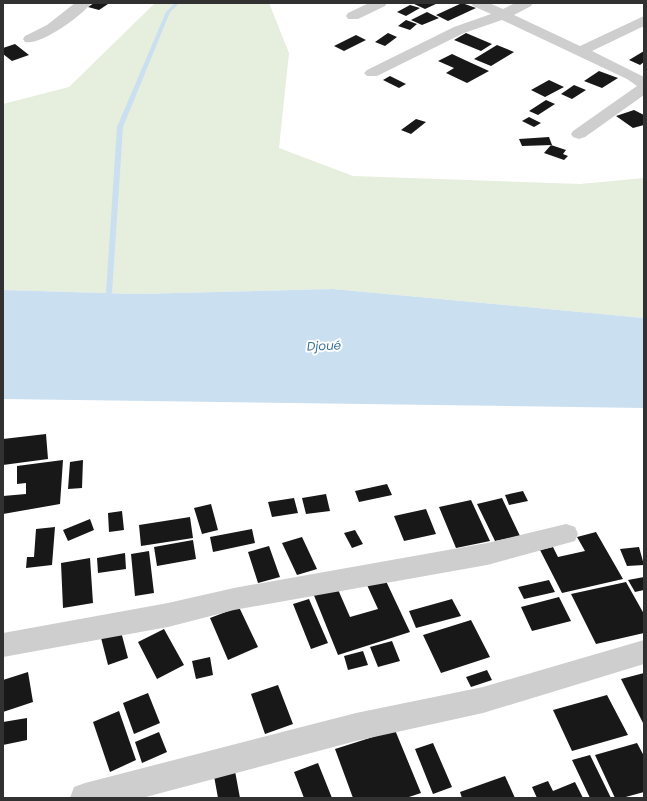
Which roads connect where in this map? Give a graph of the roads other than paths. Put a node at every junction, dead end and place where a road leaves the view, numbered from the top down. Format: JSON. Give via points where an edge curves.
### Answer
{"nodes":[{"id":1,"x":84,"y":3,"type":"edge"},
{"id":2,"x":380,"y":3,"type":"edge"},
{"id":3,"x":478,"y":3,"type":"edge"},
{"id":4,"x":526,"y":3,"type":"edge"},
{"id":5,"x":502,"y":15,"type":"junction"},
{"id":6,"x":353,"y":16,"type":"dead end"},
{"id":7,"x":644,"y":20,"type":"edge"},
{"id":8,"x":30,"y":39,"type":"dead end"},
{"id":9,"x":578,"y":51,"type":"junction"},
{"id":10,"x":372,"y":73,"type":"dead end"},
{"id":11,"x":644,"y":84,"type":"edge"},
{"id":12,"x":644,"y":88,"type":"edge"},
{"id":13,"x":579,"y":134,"type":"dead end"},
{"id":14,"x":566,"y":534,"type":"dead end"},
{"id":15,"x":3,"y":645,"type":"edge"},
{"id":16,"x":644,"y":652,"type":"edge"},
{"id":17,"x":85,"y":798,"type":"edge"}],
"edges":[{"from":1,"to":8,"type":"street","via":[[52,28]]},
{"from":2,"to":6,"type":"street"},
{"from":3,"to":5,"type":"street"},
{"from":4,"to":5,"type":"street"},
{"from":5,"to":9,"type":"street"},
{"from":5,"to":10,"type":"street","via":[[459,30]]},
{"from":7,"to":9,"type":"street","via":[[602,42]]},
{"from":9,"to":11,"type":"street"},
{"from":12,"to":13,"type":"street"},
{"from":14,"to":15,"type":"street","via":[[487,554],[234,599],[168,615]]},
{"from":16,"to":17,"type":"street","via":[[483,700],[356,728]]}]}
